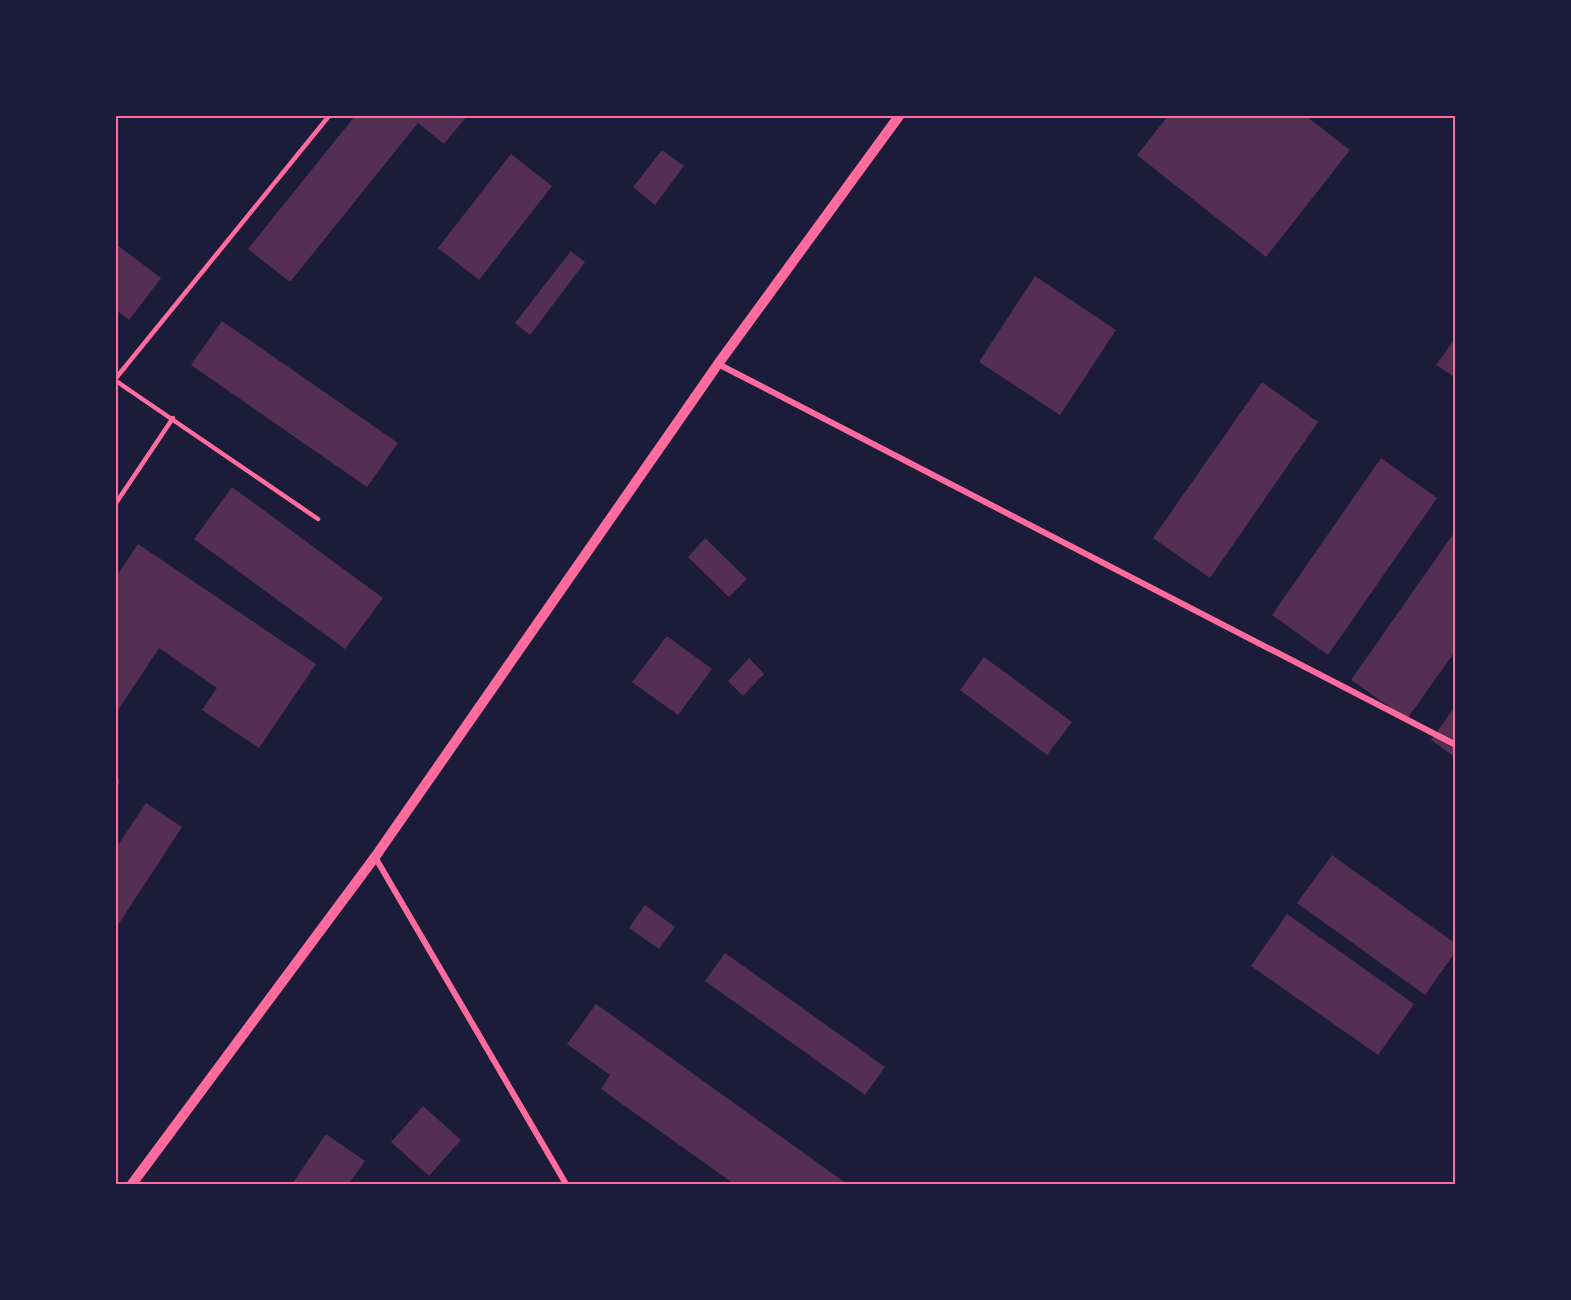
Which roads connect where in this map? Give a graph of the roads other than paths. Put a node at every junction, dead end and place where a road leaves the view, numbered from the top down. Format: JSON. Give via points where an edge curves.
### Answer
{"nodes":[{"id":1,"x":329,"y":116,"type":"edge"},
{"id":2,"x":899,"y":116,"type":"edge"},
{"id":3,"x":718,"y":364,"type":"junction"},
{"id":4,"x":116,"y":379,"type":"edge"},
{"id":5,"x":172,"y":418,"type":"junction"},
{"id":6,"x":116,"y":503,"type":"edge"},
{"id":7,"x":318,"y":519,"type":"dead end"},
{"id":8,"x":1455,"y":746,"type":"edge"},
{"id":9,"x":116,"y":779,"type":"edge"},
{"id":10,"x":116,"y":783,"type":"edge"},
{"id":11,"x":375,"y":857,"type":"junction"},
{"id":12,"x":132,"y":1185,"type":"edge"},
{"id":13,"x":566,"y":1185,"type":"edge"}],
"edges":[{"from":1,"to":4,"type":"lane"},
{"from":2,"to":3,"type":"street"},
{"from":3,"to":8,"type":"street"},
{"from":3,"to":11,"type":"street"},
{"from":4,"to":5,"type":"lane"},
{"from":5,"to":6,"type":"lane"},
{"from":5,"to":7,"type":"lane"},
{"from":9,"to":10,"type":"lane"},
{"from":11,"to":12,"type":"street"},
{"from":11,"to":13,"type":"street"}]}
